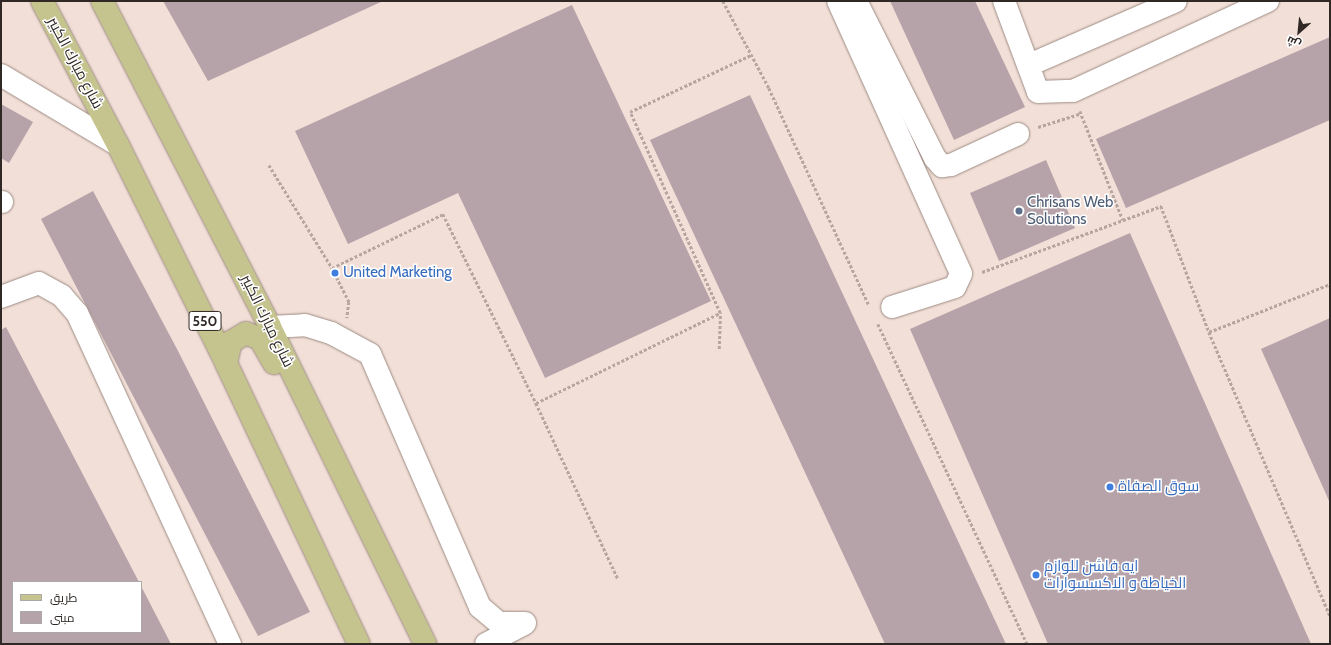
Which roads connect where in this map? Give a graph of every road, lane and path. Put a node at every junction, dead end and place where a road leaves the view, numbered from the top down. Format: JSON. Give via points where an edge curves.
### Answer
{"nodes":[{"id":1,"x":42,"y":1,"type":"edge"},
{"id":2,"x":102,"y":1,"type":"edge"},
{"id":3,"x":108,"y":1,"type":"edge"},
{"id":4,"x":838,"y":1,"type":"edge"},
{"id":5,"x":856,"y":1,"type":"edge"},
{"id":6,"x":1004,"y":1,"type":"edge"},
{"id":7,"x":1176,"y":1,"type":"edge"},
{"id":8,"x":1259,"y":3,"type":"edge"},
{"id":9,"x":115,"y":24,"type":"junction"},
{"id":10,"x":751,"y":55,"type":"dead end"},
{"id":11,"x":1029,"y":65,"type":"junction"},
{"id":12,"x":1,"y":75,"type":"edge"},
{"id":13,"x":1072,"y":91,"type":"junction"},
{"id":14,"x":1081,"y":113,"type":"junction"},
{"id":15,"x":1018,"y":134,"type":"joint"},
{"id":16,"x":118,"y":145,"type":"junction"},
{"id":17,"x":269,"y":165,"type":"dead end"},
{"id":18,"x":1122,"y":220,"type":"junction"},
{"id":19,"x":332,"y":268,"type":"junction"},
{"id":20,"x":961,"y":279,"type":"junction"},
{"id":21,"x":1330,"y":284,"type":"edge"},
{"id":22,"x":1,"y":297,"type":"edge"},
{"id":23,"x":892,"y":307,"type":"dead end"},
{"id":24,"x":720,"y":313,"type":"junction"},
{"id":25,"x":270,"y":327,"type":"junction"},
{"id":26,"x":1209,"y":332,"type":"junction"},
{"id":27,"x":344,"y":338,"type":"junction"},
{"id":28,"x":718,"y":349,"type":"dead end"},
{"id":29,"x":226,"y":363,"type":"junction"},
{"id":30,"x":536,"y":402,"type":"junction"},
{"id":31,"x":343,"y":480,"type":"junction"},
{"id":32,"x":618,"y":579,"type":"dead end"},
{"id":33,"x":1330,"y":616,"type":"edge"},
{"id":34,"x":427,"y":642,"type":"edge"},
{"id":35,"x":355,"y":643,"type":"edge"},
{"id":36,"x":230,"y":644,"type":"edge"},
{"id":37,"x":486,"y":644,"type":"edge"}],
"edges":[{"from":1,"to":16,"type":"main road","name":"شارع مبارك الكبير","number":"550"},
{"from":2,"to":9,"type":"main road","name":"شارع مبارك الكبير"},
{"from":3,"to":9,"type":"main road"},
{"from":4,"to":20,"type":"street","via":[[959,268]]},
{"from":5,"to":15,"type":"street","via":[[938,163],[947,166]]},
{"from":6,"to":11,"type":"street"},
{"from":7,"to":11,"type":"street"},
{"from":8,"to":13,"type":"street"},
{"from":9,"to":25,"type":"main road","name":"شارع مبارك الكبير"},
{"from":10,"to":24,"type":"path","via":[[630,112]]},
{"from":11,"to":13,"type":"street","via":[[1038,92]]},
{"from":12,"to":16,"type":"street"},
{"from":13,"to":14,"type":"path"},
{"from":14,"to":15,"type":"path"},
{"from":14,"to":18,"type":"path"},
{"from":16,"to":29,"type":"main road","name":"شارع مبارك الكبير","number":"550"},
{"from":17,"to":19,"type":"path"},
{"from":18,"to":20,"type":"path"},
{"from":18,"to":26,"type":"path","via":[[1161,206]]},
{"from":19,"to":27,"type":"path","via":[[349,302]]},
{"from":19,"to":30,"type":"path","via":[[443,214]]},
{"from":20,"to":23,"type":"street","via":[[954,287]]},
{"from":21,"to":26,"type":"path"},
{"from":22,"to":36,"type":"street","via":[[39,283],[62,296],[76,313]]},
{"from":24,"to":28,"type":"path"},
{"from":24,"to":30,"type":"path"},
{"from":25,"to":27,"type":"street","via":[[305,325]]},
{"from":25,"to":31,"type":"main road","name":"شارع مبارك الكبير"},
{"from":26,"to":33,"type":"path"},
{"from":27,"to":37,"type":"street","via":[[370,354],[480,607],[499,623],[530,621]]},
{"from":29,"to":31,"type":"main road","via":[[228,347],[236,336],[246,333],[260,338],[314,444]]},
{"from":29,"to":35,"type":"main road","name":"شارع مبارك الكبير","number":"550"},
{"from":30,"to":32,"type":"path"},
{"from":31,"to":34,"type":"main road","name":"شارع مبارك الكبير"}]}
